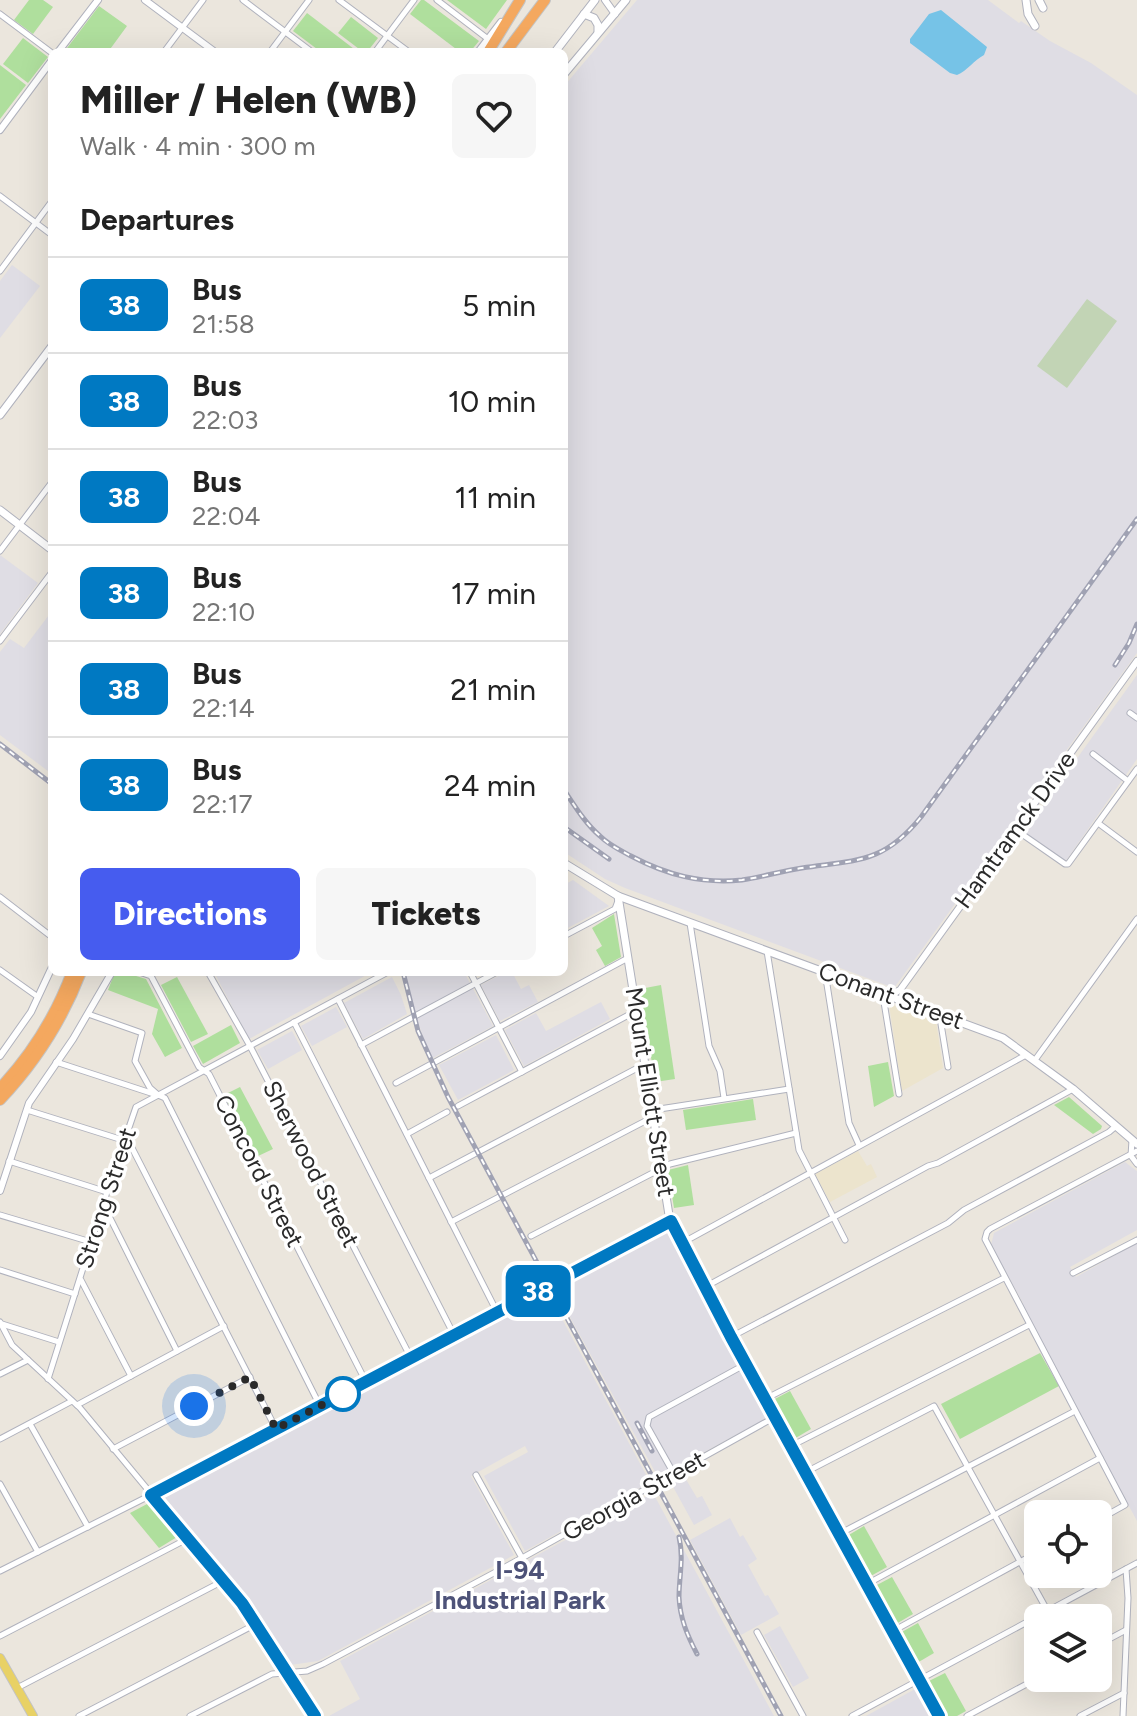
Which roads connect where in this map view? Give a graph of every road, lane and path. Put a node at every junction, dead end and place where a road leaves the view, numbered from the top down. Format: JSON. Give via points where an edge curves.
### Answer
{"nodes":[{"id":1,"x":98,"y":0,"type":"edge"},
{"id":2,"x":145,"y":0,"type":"edge"},
{"id":3,"x":203,"y":0,"type":"edge"},
{"id":4,"x":243,"y":0,"type":"edge"},
{"id":5,"x":309,"y":0,"type":"edge"},
{"id":6,"x":339,"y":0,"type":"edge"},
{"id":7,"x":414,"y":0,"type":"edge"},
{"id":8,"x":437,"y":0,"type":"edge"},
{"id":9,"x":519,"y":0,"type":"edge"},
{"id":10,"x":545,"y":0,"type":"edge"},
{"id":11,"x":553,"y":0,"type":"edge"},
{"id":12,"x":595,"y":0,"type":"edge"},
{"id":13,"x":605,"y":0,"type":"edge"},
{"id":14,"x":626,"y":0,"type":"edge"},
{"id":15,"x":1026,"y":0,"type":"edge"},
{"id":16,"x":0,"y":14,"type":"edge"},
{"id":17,"x":584,"y":14,"type":"junction"},
{"id":18,"x":615,"y":14,"type":"junction"},
{"id":19,"x":1035,"y":26,"type":"dead end"},
{"id":20,"x":182,"y":27,"type":"junction"},
{"id":21,"x":285,"y":32,"type":"junction"},
{"id":22,"x":598,"y":35,"type":"junction"},
{"id":23,"x":387,"y":36,"type":"junction"},
{"id":24,"x":488,"y":39,"type":"junction"},
{"id":25,"x":61,"y":48,"type":"edge"},
{"id":26,"x":167,"y":48,"type":"edge"},
{"id":27,"x":210,"y":48,"type":"edge"},
{"id":28,"x":273,"y":48,"type":"edge"},
{"id":29,"x":307,"y":48,"type":"edge"},
{"id":30,"x":378,"y":48,"type":"edge"},
{"id":31,"x":404,"y":48,"type":"edge"},
{"id":32,"x":481,"y":48,"type":"edge"},
{"id":33,"x":490,"y":48,"type":"edge"},
{"id":34,"x":509,"y":48,"type":"edge"},
{"id":35,"x":517,"y":48,"type":"edge"},
{"id":36,"x":558,"y":48,"type":"edge"},
{"id":37,"x":48,"y":50,"type":"edge"},
{"id":38,"x":48,"y":65,"type":"edge"},
{"id":39,"x":568,"y":69,"type":"edge"},
{"id":40,"x":0,"y":130,"type":"edge"},
{"id":41,"x":0,"y":196,"type":"edge"},
{"id":42,"x":48,"y":206,"type":"edge"},
{"id":43,"x":36,"y":223,"type":"junction"},
{"id":44,"x":48,"y":232,"type":"edge"},
{"id":45,"x":0,"y":271,"type":"edge"},
{"id":46,"x":48,"y":354,"type":"edge"},
{"id":47,"x":0,"y":415,"type":"edge"},
{"id":48,"x":48,"y":487,"type":"edge"},
{"id":49,"x":0,"y":510,"type":"edge"},
{"id":50,"x":20,"y":525,"type":"junction"},
{"id":51,"x":48,"y":547,"type":"edge"},
{"id":52,"x":0,"y":551,"type":"edge"},
{"id":53,"x":48,"y":577,"type":"edge"},
{"id":54,"x":0,"y":641,"type":"edge"},
{"id":55,"x":1137,"y":661,"type":"edge"},
{"id":56,"x":1130,"y":713,"type":"dead end"},
{"id":57,"x":1137,"y":718,"type":"edge"},
{"id":58,"x":1093,"y":754,"type":"dead end"},
{"id":59,"x":1137,"y":769,"type":"edge"},
{"id":60,"x":1128,"y":781,"type":"junction"},
{"id":61,"x":1098,"y":823,"type":"junction"},
{"id":62,"x":1016,"y":830,"type":"junction"},
{"id":63,"x":1137,"y":852,"type":"edge"},
{"id":64,"x":568,"y":865,"type":"edge"},
{"id":65,"x":618,"y":896,"type":"junction"},
{"id":66,"x":0,"y":897,"type":"edge"},
{"id":67,"x":1137,"y":919,"type":"edge"},
{"id":68,"x":690,"y":922,"type":"junction"},
{"id":69,"x":48,"y":934,"type":"edge"},
{"id":70,"x":568,"y":934,"type":"edge"},
{"id":71,"x":766,"y":950,"type":"junction"},
{"id":72,"x":629,"y":958,"type":"junction"},
{"id":73,"x":0,"y":970,"type":"edge"},
{"id":74,"x":825,"y":972,"type":"junction"},
{"id":75,"x":48,"y":976,"type":"edge"},
{"id":76,"x":70,"y":976,"type":"edge"},
{"id":77,"x":79,"y":976,"type":"edge"},
{"id":78,"x":110,"y":976,"type":"edge"},
{"id":79,"x":151,"y":976,"type":"edge"},
{"id":80,"x":210,"y":976,"type":"edge"},
{"id":81,"x":381,"y":976,"type":"edge"},
{"id":82,"x":472,"y":976,"type":"edge"},
{"id":83,"x":489,"y":976,"type":"edge"},
{"id":84,"x":476,"y":983,"type":"junction"},
{"id":85,"x":890,"y":995,"type":"junction"},
{"id":86,"x":39,"y":997,"type":"junction"},
{"id":87,"x":338,"y":999,"type":"junction"},
{"id":88,"x":637,"y":1010,"type":"junction"},
{"id":89,"x":88,"y":1014,"type":"junction"},
{"id":90,"x":943,"y":1014,"type":"junction"},
{"id":91,"x":294,"y":1022,"type":"junction"},
{"id":92,"x":499,"y":1028,"type":"junction"},
{"id":93,"x":0,"y":1041,"type":"edge"},
{"id":94,"x":361,"y":1045,"type":"junction"},
{"id":95,"x":250,"y":1046,"type":"junction"},
{"id":96,"x":7,"y":1047,"type":"junction"},
{"id":97,"x":1027,"y":1055,"type":"junction"},
{"id":98,"x":0,"y":1056,"type":"edge"},
{"id":99,"x":1035,"y":1060,"type":"junction"},
{"id":100,"x":56,"y":1062,"type":"junction"},
{"id":101,"x":645,"y":1063,"type":"junction"},
{"id":102,"x":948,"y":1067,"type":"dead end"},
{"id":103,"x":204,"y":1070,"type":"junction"},
{"id":104,"x":522,"y":1072,"type":"junction"},
{"id":105,"x":396,"y":1083,"type":"dead end"},
{"id":106,"x":0,"y":1088,"type":"edge"},
{"id":107,"x":789,"y":1089,"type":"junction"},
{"id":108,"x":1073,"y":1089,"type":"junction"},
{"id":109,"x":899,"y":1094,"type":"dead end"},
{"id":110,"x":158,"y":1095,"type":"junction"},
{"id":111,"x":724,"y":1098,"type":"junction"},
{"id":112,"x":0,"y":1100,"type":"edge"},
{"id":113,"x":458,"y":1106,"type":"dead end"},
{"id":114,"x":26,"y":1109,"type":"junction"},
{"id":115,"x":447,"y":1112,"type":"dead end"},
{"id":116,"x":653,"y":1113,"type":"junction"},
{"id":117,"x":1116,"y":1126,"type":"junction"},
{"id":118,"x":796,"y":1133,"type":"junction"},
{"id":119,"x":407,"y":1134,"type":"junction"},
{"id":120,"x":124,"y":1140,"type":"junction"},
{"id":121,"x":1134,"y":1142,"type":"edge"},
{"id":122,"x":859,"y":1145,"type":"junction"},
{"id":123,"x":1134,"y":1153,"type":"edge"},
{"id":124,"x":9,"y":1161,"type":"junction"},
{"id":125,"x":1137,"y":1164,"type":"edge"},
{"id":126,"x":3,"y":1168,"type":"edge"},
{"id":127,"x":662,"y":1168,"type":"junction"},
{"id":128,"x":810,"y":1172,"type":"junction"},
{"id":129,"x":429,"y":1178,"type":"junction"},
{"id":130,"x":0,"y":1191,"type":"edge"},
{"id":131,"x":107,"y":1192,"type":"junction"},
{"id":132,"x":103,"y":1205,"type":"junction"},
{"id":133,"x":0,"y":1215,"type":"edge"},
{"id":134,"x":834,"y":1218,"type":"junction"},
{"id":135,"x":671,"y":1221,"type":"junction"},
{"id":136,"x":451,"y":1222,"type":"junction"},
{"id":137,"x":531,"y":1236,"type":"dead end"},
{"id":138,"x":845,"y":1240,"type":"dead end"},
{"id":139,"x":1137,"y":1240,"type":"edge"},
{"id":140,"x":91,"y":1242,"type":"junction"},
{"id":141,"x":682,"y":1243,"type":"junction"},
{"id":142,"x":0,"y":1270,"type":"edge"},
{"id":143,"x":1073,"y":1273,"type":"dead end"},
{"id":144,"x":1004,"y":1278,"type":"junction"},
{"id":145,"x":80,"y":1279,"type":"junction"},
{"id":146,"x":705,"y":1287,"type":"junction"},
{"id":147,"x":75,"y":1294,"type":"junction"},
{"id":148,"x":497,"y":1312,"type":"junction"},
{"id":149,"x":1,"y":1323,"type":"edge"},
{"id":150,"x":1029,"y":1325,"type":"junction"},
{"id":151,"x":224,"y":1326,"type":"junction"},
{"id":152,"x":454,"y":1335,"type":"junction"},
{"id":153,"x":731,"y":1337,"type":"junction"},
{"id":154,"x":59,"y":1342,"type":"junction"},
{"id":155,"x":177,"y":1351,"type":"junction"},
{"id":156,"x":411,"y":1358,"type":"junction"},
{"id":157,"x":28,"y":1360,"type":"junction"},
{"id":158,"x":746,"y":1364,"type":"junction"},
{"id":159,"x":0,"y":1374,"type":"edge"},
{"id":160,"x":131,"y":1376,"type":"junction"},
{"id":161,"x":250,"y":1377,"type":"junction"},
{"id":162,"x":48,"y":1379,"type":"junction"},
{"id":163,"x":366,"y":1382,"type":"junction"},
{"id":164,"x":765,"y":1399,"type":"junction"},
{"id":165,"x":75,"y":1404,"type":"junction"},
{"id":166,"x":320,"y":1406,"type":"junction"},
{"id":167,"x":1075,"y":1411,"type":"junction"},
{"id":168,"x":775,"y":1417,"type":"junction"},
{"id":169,"x":30,"y":1424,"type":"junction"},
{"id":170,"x":276,"y":1429,"type":"junction"},
{"id":171,"x":0,"y":1439,"type":"edge"},
{"id":172,"x":791,"y":1446,"type":"junction"},
{"id":173,"x":113,"y":1449,"type":"junction"},
{"id":174,"x":1100,"y":1458,"type":"junction"},
{"id":175,"x":968,"y":1466,"type":"junction"},
{"id":176,"x":806,"y":1472,"type":"junction"},
{"id":177,"x":674,"y":1474,"type":"junction"},
{"id":178,"x":476,"y":1475,"type":"dead end"},
{"id":179,"x":0,"y":1484,"type":"edge"},
{"id":180,"x":151,"y":1495,"type":"junction"},
{"id":181,"x":1112,"y":1512,"type":"edge"},
{"id":182,"x":995,"y":1515,"type":"junction"},
{"id":183,"x":88,"y":1527,"type":"junction"},
{"id":184,"x":839,"y":1534,"type":"junction"},
{"id":185,"x":187,"y":1539,"type":"junction"},
{"id":186,"x":38,"y":1552,"type":"junction"},
{"id":187,"x":522,"y":1558,"type":"junction"},
{"id":188,"x":1024,"y":1560,"type":"edge"},
{"id":189,"x":1021,"y":1562,"type":"junction"},
{"id":190,"x":1137,"y":1563,"type":"edge"},
{"id":191,"x":1126,"y":1569,"type":"junction"},
{"id":192,"x":0,"y":1571,"type":"edge"},
{"id":193,"x":223,"y":1581,"type":"junction"},
{"id":194,"x":867,"y":1584,"type":"junction"},
{"id":195,"x":1044,"y":1604,"type":"edge"},
{"id":196,"x":1059,"y":1604,"type":"edge"},
{"id":197,"x":1024,"y":1622,"type":"edge"},
{"id":198,"x":256,"y":1624,"type":"junction"},
{"id":199,"x":1126,"y":1630,"type":"junction"},
{"id":200,"x":893,"y":1631,"type":"junction"},
{"id":201,"x":757,"y":1632,"type":"dead end"},
{"id":202,"x":0,"y":1636,"type":"edge"},
{"id":203,"x":1112,"y":1638,"type":"edge"},
{"id":204,"x":1,"y":1662,"type":"edge"},
{"id":205,"x":287,"y":1672,"type":"junction"},
{"id":206,"x":919,"y":1679,"type":"junction"},
{"id":207,"x":1024,"y":1685,"type":"edge"},
{"id":208,"x":17,"y":1688,"type":"junction"},
{"id":209,"x":1124,"y":1693,"type":"junction"},
{"id":210,"x":31,"y":1716,"type":"edge"},
{"id":211,"x":79,"y":1716,"type":"edge"},
{"id":212,"x":190,"y":1716,"type":"edge"},
{"id":213,"x":315,"y":1716,"type":"edge"},
{"id":214,"x":803,"y":1716,"type":"edge"},
{"id":215,"x":852,"y":1716,"type":"edge"},
{"id":216,"x":939,"y":1716,"type":"edge"},
{"id":217,"x":967,"y":1716,"type":"edge"},
{"id":218,"x":1080,"y":1716,"type":"edge"},
{"id":219,"x":1123,"y":1716,"type":"edge"}],
"edges":[{"from":1,"to":25,"type":"street"},
{"from":2,"to":20,"type":"street"},
{"from":3,"to":20,"type":"street"},
{"from":4,"to":21,"type":"street"},
{"from":5,"to":21,"type":"street"},
{"from":6,"to":23,"type":"street"},
{"from":7,"to":23,"type":"street"},
{"from":8,"to":24,"type":"street"},
{"from":9,"to":24,"type":"street"},
{"from":9,"to":33,"type":"highway"},
{"from":10,"to":34,"type":"highway"},
{"from":11,"to":35,"type":"highway"},
{"from":12,"to":17,"type":"main road"},
{"from":13,"to":18,"type":"street"},
{"from":14,"to":18,"type":"main road"},
{"from":15,"to":19,"type":"main road"},
{"from":16,"to":37,"type":"street"},
{"from":17,"to":22,"type":"main road","via":[[594,18]]},
{"from":17,"to":36,"type":"main road"},
{"from":18,"to":22,"type":"main road"},
{"from":20,"to":26,"type":"street"},
{"from":20,"to":27,"type":"street"},
{"from":21,"to":28,"type":"street"},
{"from":21,"to":29,"type":"street"},
{"from":22,"to":39,"type":"main road"},
{"from":23,"to":30,"type":"street"},
{"from":23,"to":31,"type":"street"},
{"from":24,"to":32,"type":"street"},
{"from":38,"to":40,"type":"street"},
{"from":41,"to":43,"type":"street"},
{"from":42,"to":43,"type":"street"},
{"from":43,"to":44,"type":"street"},
{"from":43,"to":45,"type":"street"},
{"from":46,"to":47,"type":"main road"},
{"from":48,"to":50,"type":"street"},
{"from":49,"to":50,"type":"main road"},
{"from":50,"to":51,"type":"main road"},
{"from":50,"to":52,"type":"street"},
{"from":53,"to":54,"type":"street"},
{"from":55,"to":62,"type":"street","name":"Hamtramck Drive"},
{"from":56,"to":57,"type":"street"},
{"from":58,"to":60,"type":"street"},
{"from":59,"to":60,"type":"street"},
{"from":60,"to":61,"type":"street"},
{"from":61,"to":62,"type":"street","via":[[1065,864]]},
{"from":61,"to":63,"type":"street"},
{"from":62,"to":85,"type":"street","name":"Hamtramck Drive","via":[[900,990]]},
{"from":64,"to":65,"type":"main road"},
{"from":65,"to":68,"type":"main road","name":"Conant Street"},
{"from":65,"to":70,"type":"street","via":[[615,909]]},
{"from":65,"to":72,"type":"main road","name":"Mount Elliott Street"},
{"from":66,"to":69,"type":"street"},
{"from":67,"to":99,"type":"street"},
{"from":68,"to":71,"type":"main road","name":"Conant Street"},
{"from":68,"to":111,"type":"street","via":[[709,1046]]},
{"from":71,"to":74,"type":"main road","name":"Conant Street"},
{"from":71,"to":107,"type":"street"},
{"from":72,"to":88,"type":"main road","name":"Mount Elliott Street"},
{"from":72,"to":92,"type":"street"},
{"from":73,"to":86,"type":"street"},
{"from":74,"to":85,"type":"main road","name":"Conant Street"},
{"from":74,"to":122,"type":"street","via":[[849,1123]]},
{"from":75,"to":86,"type":"street"},
{"from":76,"to":106,"type":"highway","via":[[39,1037]]},
{"from":77,"to":112,"type":"highway","via":[[46,1042]]},
{"from":78,"to":89,"type":"street"},
{"from":79,"to":103,"type":"street","name":"Concord Street"},
{"from":80,"to":95,"type":"street","name":"Sherwood Street"},
{"from":81,"to":87,"type":"street","name":"Strong Street"},
{"from":82,"to":84,"type":"street"},
{"from":83,"to":84,"type":"street"},
{"from":84,"to":92,"type":"street"},
{"from":84,"to":94,"type":"street"},
{"from":85,"to":90,"type":"main road","name":"Conant Street"},
{"from":85,"to":109,"type":"street","via":[[884,1002]]},
{"from":86,"to":96,"type":"street"},
{"from":87,"to":91,"type":"street","name":"Strong Street"},
{"from":87,"to":94,"type":"street"},
{"from":88,"to":101,"type":"main road","name":"Mount Elliott Street"},
{"from":88,"to":104,"type":"street"},
{"from":89,"to":100,"type":"street"},
{"from":89,"to":110,"type":"street","via":[[142,1033],[135,1061]]},
{"from":90,"to":97,"type":"main road","name":"Conant Street","via":[[1003,1038]]},
{"from":90,"to":102,"type":"street"},
{"from":91,"to":95,"type":"street","name":"Strong Street"},
{"from":91,"to":152,"type":"street"},
{"from":92,"to":104,"type":"street"},
{"from":92,"to":105,"type":"street"},
{"from":93,"to":96,"type":"street"},
{"from":94,"to":119,"type":"street"},
{"from":95,"to":103,"type":"street","name":"Strong Street"},
{"from":95,"to":156,"type":"street","name":"Sherwood Street"},
{"from":96,"to":98,"type":"street"},
{"from":97,"to":99,"type":"main road","name":"Conant Street"},
{"from":97,"to":122,"type":"street"},
{"from":99,"to":108,"type":"main road","name":"Conant Street"},
{"from":100,"to":110,"type":"street"},
{"from":100,"to":114,"type":"street"},
{"from":101,"to":116,"type":"main road","name":"Mount Elliott Street"},
{"from":101,"to":129,"type":"street"},
{"from":103,"to":110,"type":"street","name":"Strong Street"},
{"from":103,"to":163,"type":"street","name":"Concord Street"},
{"from":104,"to":113,"type":"street"},
{"from":107,"to":111,"type":"street"},
{"from":107,"to":118,"type":"street"},
{"from":108,"to":117,"type":"main road","name":"Conant Street"},
{"from":108,"to":134,"type":"street"},
{"from":110,"to":120,"type":"street","name":"Strong Street","via":[[136,1107]]},
{"from":110,"to":166,"type":"street","via":[[165,1098]]},
{"from":111,"to":116,"type":"street"},
{"from":114,"to":120,"type":"street"},
{"from":114,"to":124,"type":"street"},
{"from":115,"to":119,"type":"street"},
{"from":116,"to":127,"type":"main road","name":"Mount Elliott Street"},
{"from":116,"to":136,"type":"street"},
{"from":117,"to":121,"type":"main road","name":"Conant Street"},
{"from":117,"to":153,"type":"street","via":[[949,1223]]},
{"from":118,"to":127,"type":"street"},
{"from":118,"to":128,"type":"street"},
{"from":119,"to":129,"type":"street"},
{"from":120,"to":131,"type":"street","name":"Strong Street"},
{"from":120,"to":151,"type":"street"},
{"from":121,"to":123,"type":"street"},
{"from":122,"to":128,"type":"street"},
{"from":123,"to":125,"type":"street"},
{"from":123,"to":144,"type":"street","via":[[990,1229],[986,1243]]},
{"from":124,"to":126,"type":"street"},
{"from":124,"to":131,"type":"street"},
{"from":126,"to":130,"type":"street"},
{"from":127,"to":135,"type":"main road","name":"Mount Elliott Street"},
{"from":127,"to":137,"type":"street"},
{"from":128,"to":134,"type":"street"},
{"from":128,"to":141,"type":"street"},
{"from":129,"to":136,"type":"street"},
{"from":131,"to":132,"type":"street","name":"Strong Street"},
{"from":132,"to":140,"type":"street","name":"Strong Street"},
{"from":132,"to":155,"type":"street"},
{"from":133,"to":140,"type":"street"},
{"from":134,"to":138,"type":"street"},
{"from":134,"to":146,"type":"street"},
{"from":135,"to":141,"type":"main road","name":"Mount Elliott Street"},
{"from":135,"to":148,"type":"street"},
{"from":136,"to":148,"type":"street"},
{"from":139,"to":143,"type":"street"},
{"from":140,"to":145,"type":"street","name":"Strong Street"},
{"from":141,"to":146,"type":"main road","name":"Mount Elliott Street"},
{"from":142,"to":147,"type":"street"},
{"from":144,"to":150,"type":"street"},
{"from":144,"to":164,"type":"street"},
{"from":145,"to":147,"type":"street","name":"Strong Street"},
{"from":145,"to":160,"type":"street"},
{"from":146,"to":153,"type":"main road","name":"Mount Elliott Street"},
{"from":147,"to":154,"type":"street","name":"Strong Street"},
{"from":148,"to":152,"type":"street"},
{"from":149,"to":154,"type":"street"},
{"from":149,"to":157,"type":"street","via":[[12,1345]]},
{"from":150,"to":167,"type":"street"},
{"from":150,"to":172,"type":"street"},
{"from":151,"to":155,"type":"street"},
{"from":151,"to":161,"type":"street"},
{"from":152,"to":156,"type":"street"},
{"from":153,"to":158,"type":"main road","name":"Mount Elliott Street"},
{"from":154,"to":162,"type":"street","name":"Strong Street"},
{"from":155,"to":160,"type":"street"},
{"from":156,"to":163,"type":"street"},
{"from":157,"to":159,"type":"street"},
{"from":157,"to":162,"type":"street"},
{"from":158,"to":164,"type":"main road","name":"Mount Elliott Street"},
{"from":158,"to":177,"type":"street","via":[[649,1417],[647,1426]]},
{"from":160,"to":165,"type":"street"},
{"from":161,"to":170,"type":"street"},
{"from":161,"to":173,"type":"street"},
{"from":162,"to":165,"type":"street"},
{"from":163,"to":166,"type":"street"},
{"from":164,"to":168,"type":"main road","name":"Mount Elliott Street"},
{"from":165,"to":169,"type":"street"},
{"from":165,"to":173,"type":"street"},
{"from":166,"to":170,"type":"street"},
{"from":167,"to":174,"type":"street"},
{"from":167,"to":175,"type":"street"},
{"from":168,"to":172,"type":"main road","name":"Mount Elliott Street"},
{"from":168,"to":177,"type":"street","name":"Georgia Street"},
{"from":169,"to":171,"type":"street"},
{"from":169,"to":183,"type":"street"},
{"from":170,"to":180,"type":"street"},
{"from":172,"to":176,"type":"main road","name":"Mount Elliott Street"},
{"from":173,"to":180,"type":"street"},
{"from":174,"to":181,"type":"street","via":[[1125,1505]]},
{"from":174,"to":182,"type":"street"},
{"from":175,"to":176,"type":"street","via":[[934,1406]]},
{"from":175,"to":182,"type":"street"},
{"from":175,"to":184,"type":"street"},
{"from":176,"to":184,"type":"main road","name":"Mount Elliott Street"},
{"from":177,"to":187,"type":"street","name":"Georgia Street"},
{"from":178,"to":187,"type":"street"},
{"from":179,"to":186,"type":"street"},
{"from":180,"to":183,"type":"street"},
{"from":180,"to":185,"type":"street"},
{"from":182,"to":189,"type":"street"},
{"from":182,"to":194,"type":"street"},
{"from":183,"to":186,"type":"street"},
{"from":184,"to":194,"type":"main road","name":"Mount Elliott Street"},
{"from":185,"to":193,"type":"street"},
{"from":185,"to":202,"type":"street"},
{"from":186,"to":192,"type":"street"},
{"from":187,"to":205,"type":"street","name":"Georgia Street","via":[[317,1667]]},
{"from":188,"to":189,"type":"street"},
{"from":189,"to":195,"type":"street"},
{"from":189,"to":200,"type":"street"},
{"from":190,"to":191,"type":"street"},
{"from":191,"to":196,"type":"street"},
{"from":191,"to":199,"type":"street"},
{"from":193,"to":198,"type":"street"},
{"from":193,"to":208,"type":"street"},
{"from":194,"to":200,"type":"main road","name":"Mount Elliott Street"},
{"from":197,"to":206,"type":"street"},
{"from":198,"to":205,"type":"street"},
{"from":198,"to":211,"type":"street"},
{"from":199,"to":203,"type":"street"},
{"from":199,"to":209,"type":"street"},
{"from":200,"to":206,"type":"main road","name":"Mount Elliott Street"},
{"from":201,"to":214,"type":"street"},
{"from":204,"to":208,"type":"main road"},
{"from":205,"to":212,"type":"street","name":"Georgia Street","via":[[272,1674]]},
{"from":205,"to":213,"type":"street"},
{"from":206,"to":215,"type":"street"},
{"from":206,"to":216,"type":"main road","name":"Mount Elliott Street"},
{"from":207,"to":217,"type":"street"},
{"from":208,"to":210,"type":"main road"},
{"from":209,"to":218,"type":"street"},
{"from":209,"to":219,"type":"street"}]}
